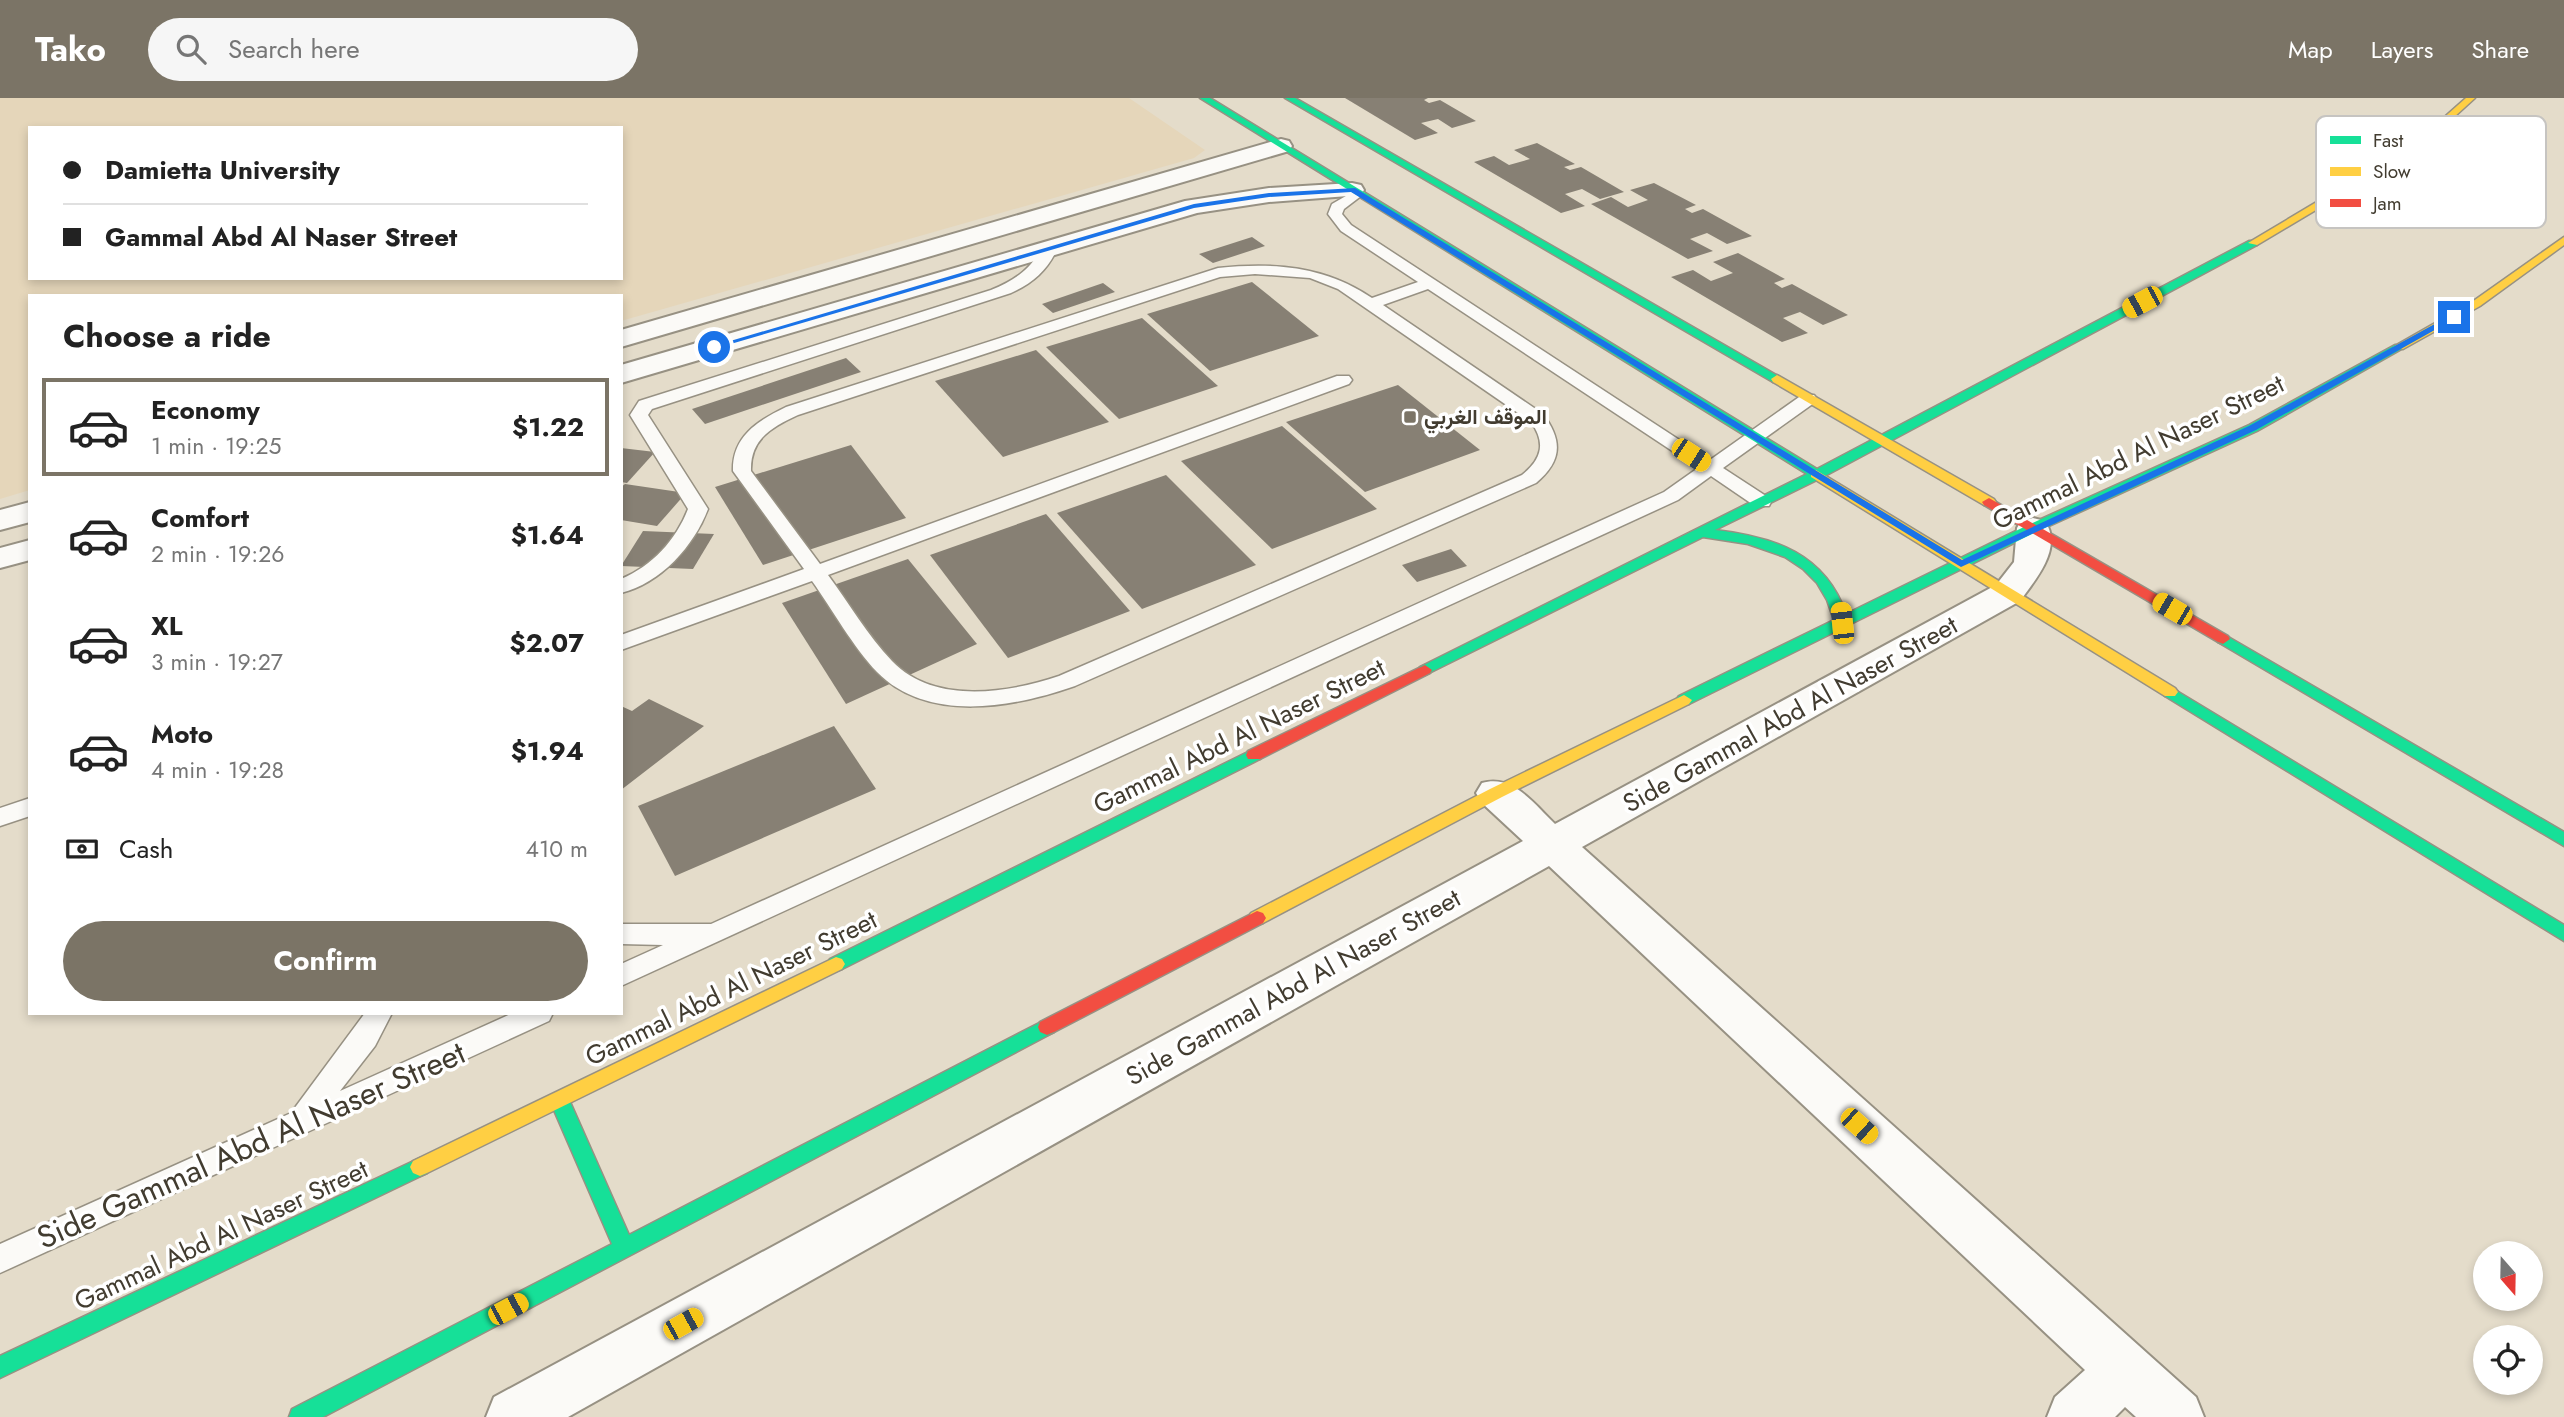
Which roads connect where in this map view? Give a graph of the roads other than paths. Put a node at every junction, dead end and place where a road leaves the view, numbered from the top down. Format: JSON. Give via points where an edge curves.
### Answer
{"nodes":[{"id":1,"x":1204,"y":98,"type":"edge"},
{"id":2,"x":1289,"y":98,"type":"edge"},
{"id":3,"x":2471,"y":98,"type":"edge"},
{"id":4,"x":2451,"y":116,"type":"edge"},
{"id":5,"x":1281,"y":146,"type":"junction"},
{"id":6,"x":1355,"y":191,"type":"junction"},
{"id":7,"x":2316,"y":207,"type":"edge"},
{"id":8,"x":2564,"y":240,"type":"edge"},
{"id":9,"x":1050,"y":247,"type":"junction"},
{"id":10,"x":1431,"y":283,"type":"junction"},
{"id":11,"x":1371,"y":304,"type":"junction"},
{"id":12,"x":784,"y":326,"type":"junction"},
{"id":13,"x":623,"y":338,"type":"edge"},
{"id":14,"x":807,"y":352,"type":"junction"},
{"id":15,"x":623,"y":373,"type":"edge"},
{"id":16,"x":1343,"y":380,"type":"dead end"},
{"id":17,"x":1808,"y":399,"type":"junction"},
{"id":18,"x":643,"y":422,"type":"junction"},
{"id":19,"x":623,"y":427,"type":"edge"},
{"id":20,"x":1756,"y":437,"type":"junction"},
{"id":21,"x":1882,"y":440,"type":"junction"},
{"id":22,"x":1713,"y":469,"type":"junction"},
{"id":23,"x":1816,"y":475,"type":"junction"},
{"id":24,"x":1762,"y":502,"type":"junction"},
{"id":25,"x":28,"y":513,"type":"edge"},
{"id":26,"x":0,"y":520,"type":"edge"},
{"id":27,"x":2033,"y":528,"type":"junction"},
{"id":28,"x":1703,"y":533,"type":"junction"},
{"id":29,"x":28,"y":551,"type":"edge"},
{"id":30,"x":0,"y":558,"type":"edge"},
{"id":31,"x":1961,"y":564,"type":"junction"},
{"id":32,"x":815,"y":572,"type":"junction"},
{"id":33,"x":624,"y":580,"type":"edge"},
{"id":34,"x":2008,"y":593,"type":"junction"},
{"id":35,"x":1842,"y":623,"type":"junction"},
{"id":36,"x":623,"y":642,"type":"edge"},
{"id":37,"x":1496,"y":793,"type":"junction"},
{"id":38,"x":28,"y":808,"type":"edge"},
{"id":39,"x":0,"y":817,"type":"edge"},
{"id":40,"x":2564,"y":841,"type":"edge"},
{"id":41,"x":1552,"y":845,"type":"junction"},
{"id":42,"x":723,"y":930,"type":"junction"},
{"id":43,"x":623,"y":934,"type":"edge"},
{"id":44,"x":2564,"y":934,"type":"edge"},
{"id":45,"x":623,"y":975,"type":"edge"},
{"id":46,"x":378,"y":1015,"type":"edge"},
{"id":47,"x":536,"y":1015,"type":"edge"},
{"id":48,"x":560,"y":1101,"type":"junction"},
{"id":49,"x":300,"y":1122,"type":"junction"},
{"id":50,"x":624,"y":1248,"type":"junction"},
{"id":51,"x":0,"y":1259,"type":"edge"},
{"id":52,"x":0,"y":1367,"type":"edge"},
{"id":53,"x":2125,"y":1370,"type":"junction"},
{"id":54,"x":300,"y":1417,"type":"edge"},
{"id":55,"x":514,"y":1417,"type":"edge"},
{"id":56,"x":2075,"y":1417,"type":"edge"},
{"id":57,"x":2176,"y":1417,"type":"edge"}],
"edges":[{"from":1,"to":5,"type":"main road"},
{"from":2,"to":17,"type":"main road"},
{"from":3,"to":4,"type":"main road","name":"Gammal Abd Al Naser Street"},
{"from":5,"to":6,"type":"main road"},
{"from":5,"to":13,"type":"street"},
{"from":6,"to":9,"type":"street","via":[[1269,195],[1194,206]]},
{"from":6,"to":10,"type":"lane","via":[[1337,207],[1338,222]]},
{"from":6,"to":20,"type":"main road"},
{"from":7,"to":21,"type":"main road","name":"Gammal Abd Al Naser Street"},
{"from":8,"to":27,"type":"main road","name":"Gammal Abd Al Naser Street","via":[[2476,304],[2253,428]]},
{"from":9,"to":12,"type":"street"},
{"from":9,"to":14,"type":"lane","via":[[1042,264],[1009,288]]},
{"from":10,"to":11,"type":"lane"},
{"from":10,"to":22,"type":"lane"},
{"from":11,"to":32,"type":"lane","via":[[1344,286],[1312,274],[1255,269],[1218,273],[775,419],[743,449],[742,471]]},
{"from":11,"to":32,"type":"lane","via":[[1537,418],[1552,443],[1547,464],[1529,479],[1067,681],[1014,697],[958,698],[932,693],[897,677]]},
{"from":12,"to":14,"type":"lane"},
{"from":12,"to":15,"type":"street"},
{"from":14,"to":18,"type":"lane","via":[[653,400],[640,410]]},
{"from":16,"to":32,"type":"lane"},
{"from":17,"to":20,"type":"lane"},
{"from":17,"to":21,"type":"main road"},
{"from":18,"to":19,"type":"lane"},
{"from":18,"to":33,"type":"lane","via":[[698,509],[658,567]]},
{"from":20,"to":22,"type":"lane"},
{"from":20,"to":23,"type":"main road"},
{"from":21,"to":23,"type":"main road","name":"Gammal Abd Al Naser Street"},
{"from":21,"to":27,"type":"main road"},
{"from":22,"to":24,"type":"lane"},
{"from":22,"to":42,"type":"lane","via":[[1671,496]]},
{"from":23,"to":24,"type":"main road","name":"Gammal Abd Al Naser Street"},
{"from":23,"to":31,"type":"main road"},
{"from":24,"to":28,"type":"main road","name":"Gammal Abd Al Naser Street"},
{"from":25,"to":26,"type":"street"},
{"from":27,"to":31,"type":"main road","name":"Gammal Abd Al Naser Street"},
{"from":27,"to":34,"type":"street","name":"Side Gammal Abd Al Naser Street","via":[[2031,562]]},
{"from":27,"to":40,"type":"main road"},
{"from":28,"to":35,"type":"main road","via":[[1770,545],[1808,565],[1834,593]]},
{"from":28,"to":48,"type":"main road","name":"Gammal Abd Al Naser Street"},
{"from":29,"to":30,"type":"street"},
{"from":31,"to":34,"type":"main road"},
{"from":31,"to":35,"type":"main road","name":"Gammal Abd Al Naser Street"},
{"from":32,"to":36,"type":"lane"},
{"from":34,"to":41,"type":"street","name":"Side Gammal Abd Al Naser Street"},
{"from":34,"to":44,"type":"main road"},
{"from":35,"to":37,"type":"main road","name":"Gammal Abd Al Naser Street"},
{"from":37,"to":41,"type":"street"},
{"from":37,"to":50,"type":"main road","name":"Gammal Abd Al Naser Street"},
{"from":38,"to":39,"type":"lane"},
{"from":41,"to":53,"type":"street"},
{"from":41,"to":55,"type":"street","name":"Side Gammal Abd Al Naser Street"},
{"from":42,"to":43,"type":"lane"},
{"from":42,"to":45,"type":"lane"},
{"from":46,"to":49,"type":"lane"},
{"from":47,"to":49,"type":"lane","name":"Side Gammal Abd Al Naser Street"},
{"from":48,"to":50,"type":"main road"},
{"from":48,"to":52,"type":"main road","name":"Gammal Abd Al Naser Street"},
{"from":49,"to":51,"type":"lane","name":"Side Gammal Abd Al Naser Street"},
{"from":50,"to":54,"type":"main road","name":"Gammal Abd Al Naser Street"},
{"from":53,"to":56,"type":"street"},
{"from":53,"to":57,"type":"street"}]}
